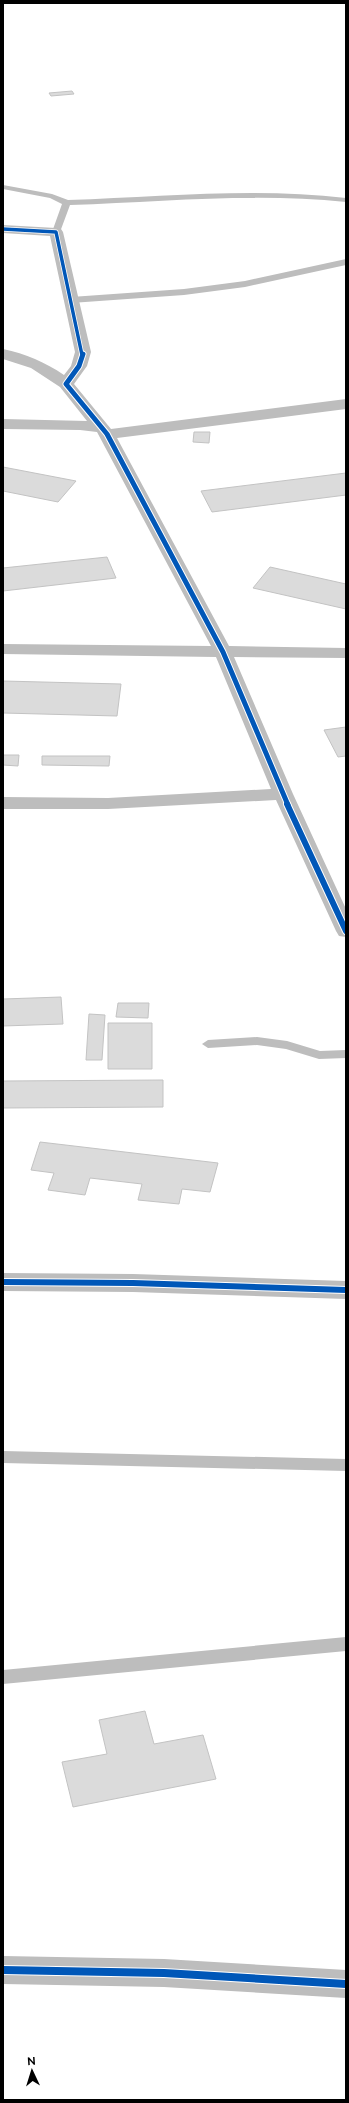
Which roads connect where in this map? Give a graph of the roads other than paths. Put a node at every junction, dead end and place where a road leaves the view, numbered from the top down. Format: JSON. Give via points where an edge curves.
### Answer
{"nodes":[{"id":1,"x":3,"y":187,"type":"edge"},
{"id":2,"x":346,"y":200,"type":"edge"},
{"id":3,"x":68,"y":203,"type":"junction"},
{"id":4,"x":3,"y":229,"type":"edge"},
{"id":5,"x":56,"y":232,"type":"junction"},
{"id":6,"x":346,"y":262,"type":"edge"},
{"id":7,"x":71,"y":300,"type":"junction"},
{"id":8,"x":3,"y":354,"type":"edge"},
{"id":9,"x":66,"y":384,"type":"junction"},
{"id":10,"x":346,"y":404,"type":"edge"},
{"id":11,"x":3,"y":424,"type":"edge"},
{"id":12,"x":104,"y":431,"type":"junction"},
{"id":13,"x":3,"y":649,"type":"edge"},
{"id":14,"x":223,"y":652,"type":"junction"},
{"id":15,"x":346,"y":653,"type":"edge"},
{"id":16,"x":283,"y":794,"type":"junction"},
{"id":17,"x":3,"y":803,"type":"edge"},
{"id":18,"x":346,"y":931,"type":"edge"},
{"id":19,"x":208,"y":1044,"type":"dead end"},
{"id":20,"x":346,"y":1054,"type":"edge"},
{"id":21,"x":3,"y":1282,"type":"edge"},
{"id":22,"x":346,"y":1290,"type":"edge"},
{"id":23,"x":3,"y":1457,"type":"edge"},
{"id":24,"x":346,"y":1465,"type":"edge"},
{"id":25,"x":346,"y":1644,"type":"edge"},
{"id":26,"x":3,"y":1677,"type":"edge"},
{"id":27,"x":3,"y":1970,"type":"edge"},
{"id":28,"x":346,"y":1984,"type":"edge"}],
"edges":[{"from":1,"to":3,"type":"lane","via":[[52,196]]},
{"from":2,"to":3,"type":"lane","via":[[312,196],[247,196]]},
{"from":3,"to":5,"type":"lane"},
{"from":4,"to":5,"type":"street"},
{"from":5,"to":7,"type":"street"},
{"from":6,"to":7,"type":"lane","via":[[245,284],[184,292]]},
{"from":7,"to":9,"type":"street","via":[[83,352],[79,366]]},
{"from":8,"to":9,"type":"street","via":[[19,356],[42,366]]},
{"from":9,"to":12,"type":"street"},
{"from":10,"to":12,"type":"street"},
{"from":11,"to":12,"type":"street","via":[[80,426]]},
{"from":12,"to":14,"type":"street"},
{"from":13,"to":14,"type":"street"},
{"from":14,"to":15,"type":"street"},
{"from":14,"to":16,"type":"street"},
{"from":16,"to":17,"type":"street","via":[[161,802],[44,805]]},
{"from":16,"to":18,"type":"street"},
{"from":19,"to":20,"type":"lane","via":[[258,1041],[287,1045],[319,1055]]},
{"from":21,"to":22,"type":"street","via":[[133,1283]]},
{"from":23,"to":24,"type":"lane"},
{"from":25,"to":26,"type":"lane"},
{"from":27,"to":28,"type":"street","via":[[164,1973]]}]}
